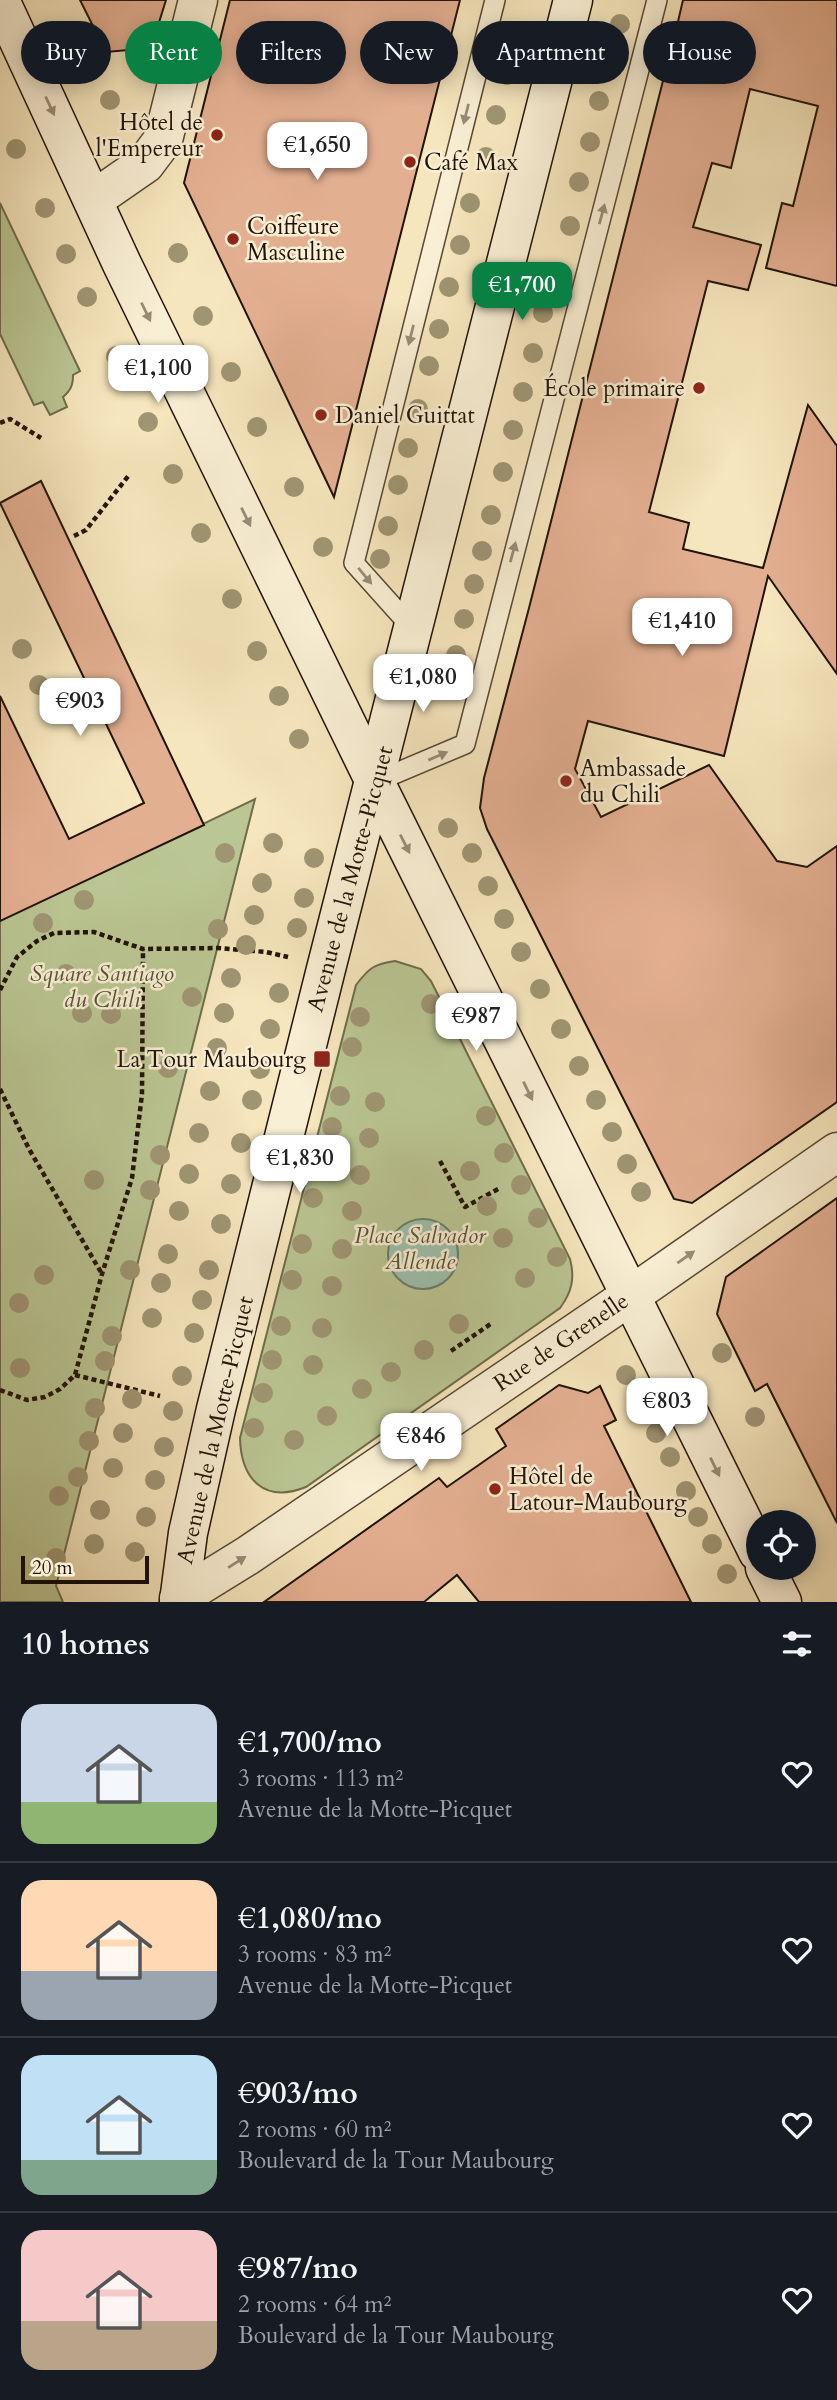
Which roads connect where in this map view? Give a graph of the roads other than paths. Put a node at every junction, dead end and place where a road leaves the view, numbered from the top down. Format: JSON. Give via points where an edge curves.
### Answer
{"nodes":[{"id":1,"x":0,"y":0,"type":"edge"},
{"id":2,"x":198,"y":0,"type":"edge"},
{"id":3,"x":495,"y":0,"type":"edge"},
{"id":4,"x":573,"y":0,"type":"edge"},
{"id":5,"x":657,"y":0,"type":"edge"},
{"id":6,"x":93,"y":200,"type":"junction"},
{"id":7,"x":414,"y":630,"type":"junction"},
{"id":8,"x":375,"y":782,"type":"junction"},
{"id":9,"x":837,"y":1152,"type":"edge"},
{"id":10,"x":630,"y":1296,"type":"junction"},
{"id":11,"x":746,"y":1528,"type":"edge"},
{"id":12,"x":771,"y":1580,"type":"edge"},
{"id":13,"x":179,"y":1600,"type":"edge"},
{"id":14,"x":782,"y":1602,"type":"edge"}],
"edges":[{"from":1,"to":6,"type":"street","one_way":true},
{"from":2,"to":6,"type":"street","via":[[163,140],[145,164]]},
{"from":3,"to":7,"type":"lane","one_way":true,"via":[[354,563]]},
{"from":4,"to":7,"type":"street","name":"Avenue de la Motte-Picquet"},
{"from":8,"to":5,"type":"lane","one_way":true,"via":[[465,744]]},
{"from":6,"to":8,"type":"street","one_way":true},
{"from":7,"to":8,"type":"street","name":"Avenue de la Motte-Picquet"},
{"from":8,"to":10,"type":"street","one_way":true},
{"from":8,"to":13,"type":"street","name":"Avenue de la Motte-Picquet","via":[[216,1409],[188,1533]]},
{"from":10,"to":9,"type":"street","name":"Rue de Grenelle","one_way":true},
{"from":10,"to":11,"type":"street","one_way":true},
{"from":13,"to":10,"type":"street","name":"Rue de Grenelle","one_way":true},
{"from":12,"to":14,"type":"street"}]}
